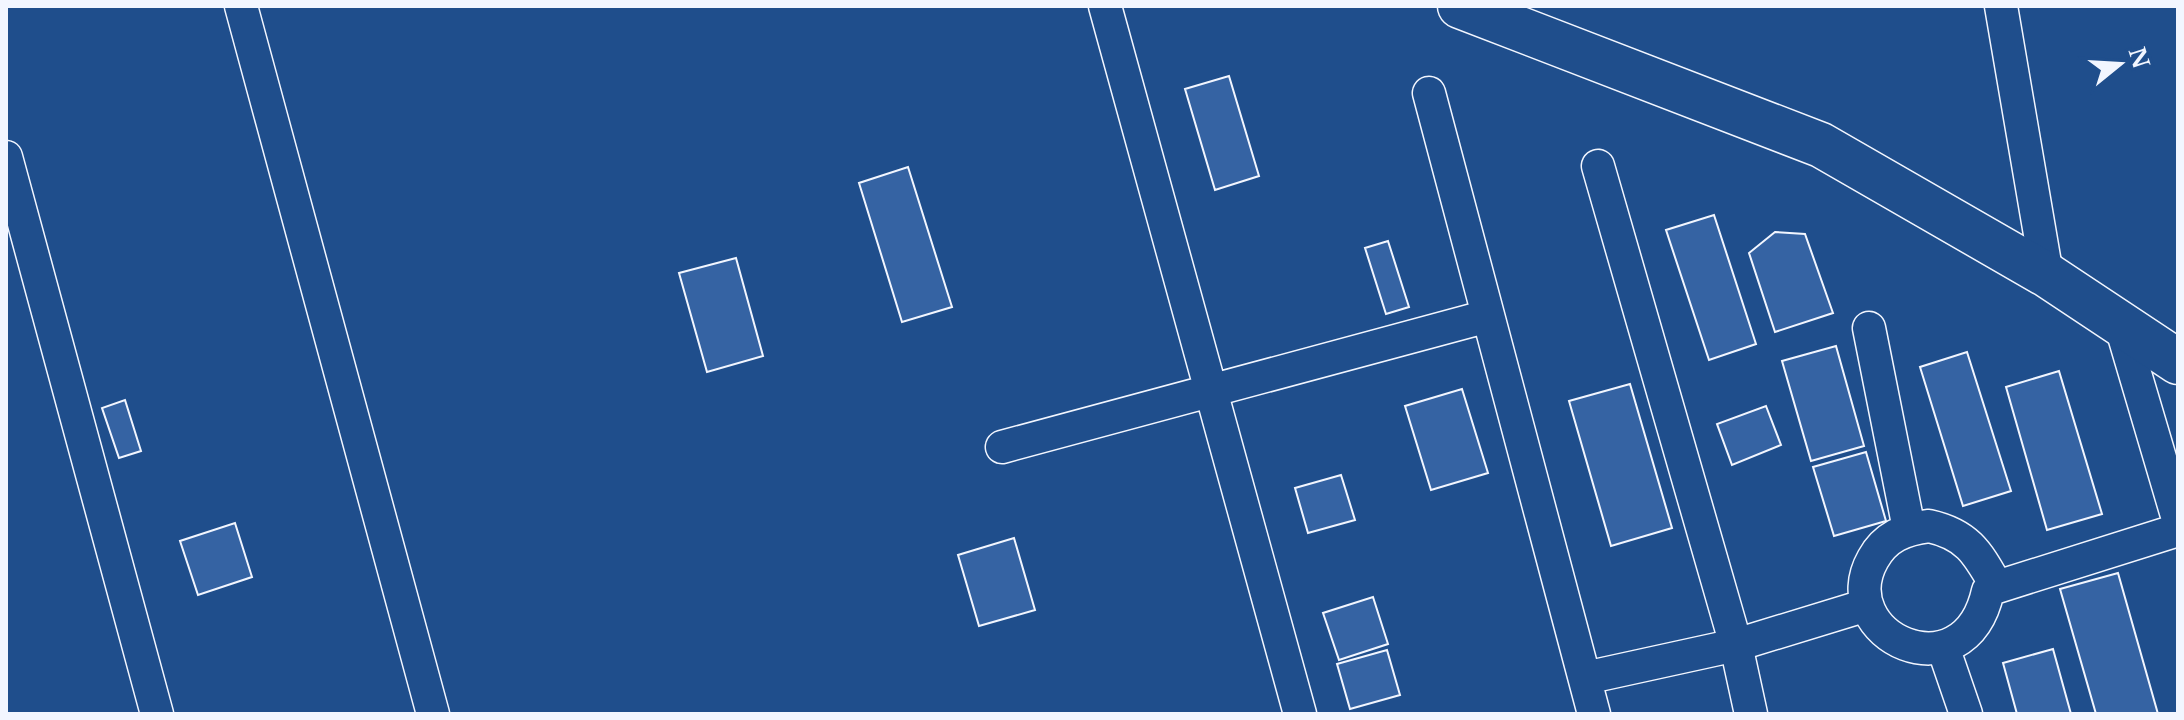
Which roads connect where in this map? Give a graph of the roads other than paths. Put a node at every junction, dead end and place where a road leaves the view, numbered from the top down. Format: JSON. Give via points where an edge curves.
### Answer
{"nodes":[{"id":1,"x":241,"y":6,"type":"edge"},
{"id":2,"x":1105,"y":6,"type":"edge"},
{"id":3,"x":1460,"y":6,"type":"edge"},
{"id":4,"x":2001,"y":6,"type":"edge"},
{"id":5,"x":1429,"y":93,"type":"dead end"},
{"id":6,"x":6,"y":157,"type":"edge"},
{"id":7,"x":1598,"y":166,"type":"dead end"},
{"id":8,"x":2047,"y":275,"type":"junction"},
{"id":9,"x":1488,"y":316,"type":"junction"},
{"id":10,"x":2121,"y":326,"type":"junction"},
{"id":11,"x":1869,"y":328,"type":"dead end"},
{"id":12,"x":2178,"y":362,"type":"edge"},
{"id":13,"x":1212,"y":391,"type":"junction"},
{"id":14,"x":1002,"y":447,"type":"dead end"},
{"id":15,"x":2178,"y":519,"type":"edge"},
{"id":16,"x":1909,"y":529,"type":"junction"},
{"id":17,"x":2178,"y":530,"type":"edge"},
{"id":18,"x":1997,"y":587,"type":"junction"},
{"id":19,"x":1867,"y":605,"type":"junction"},
{"id":20,"x":1736,"y":645,"type":"junction"},
{"id":21,"x":1943,"y":647,"type":"junction"},
{"id":22,"x":1585,"y":678,"type":"junction"},
{"id":23,"x":157,"y":714,"type":"edge"},
{"id":24,"x":433,"y":714,"type":"edge"},
{"id":25,"x":1300,"y":714,"type":"edge"},
{"id":26,"x":1594,"y":714,"type":"edge"},
{"id":27,"x":1751,"y":714,"type":"edge"},
{"id":28,"x":1966,"y":714,"type":"edge"}],
"edges":[{"from":1,"to":24,"type":"street"},
{"from":2,"to":13,"type":"street"},
{"from":3,"to":8,"type":"street","via":[[1821,145]]},
{"from":4,"to":8,"type":"street"},
{"from":5,"to":9,"type":"street"},
{"from":6,"to":23,"type":"street"},
{"from":7,"to":20,"type":"street"},
{"from":8,"to":10,"type":"street"},
{"from":9,"to":13,"type":"street"},
{"from":9,"to":22,"type":"street"},
{"from":10,"to":12,"type":"street"},
{"from":10,"to":15,"type":"street"},
{"from":11,"to":16,"type":"street"},
{"from":13,"to":14,"type":"street"},
{"from":13,"to":25,"type":"street"},
{"from":16,"to":18,"type":"street","via":[[1929,526],[1965,540]]},
{"from":16,"to":19,"type":"street","via":[[1892,537],[1868,567]]},
{"from":17,"to":18,"type":"street"},
{"from":18,"to":21,"type":"street","via":[[1988,591],[1974,626]]},
{"from":19,"to":20,"type":"street"},
{"from":19,"to":21,"type":"street","via":[[1876,622],[1905,646]]},
{"from":20,"to":22,"type":"street"},
{"from":20,"to":27,"type":"street"},
{"from":21,"to":28,"type":"street"},
{"from":22,"to":26,"type":"street"}]}
